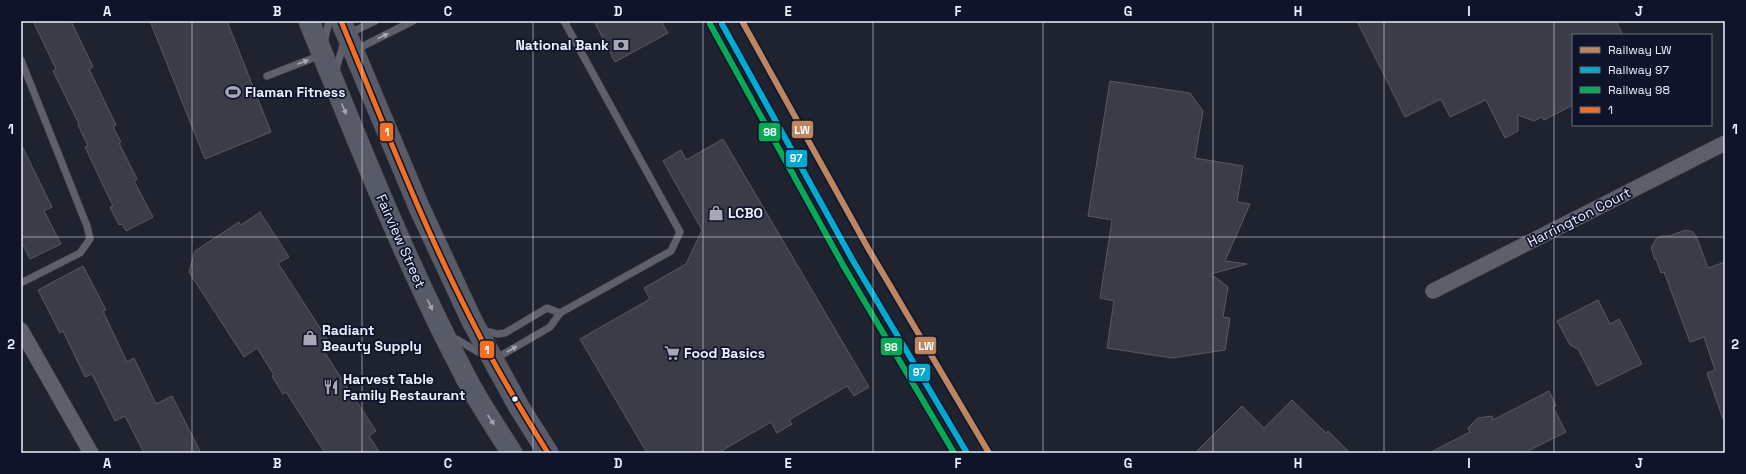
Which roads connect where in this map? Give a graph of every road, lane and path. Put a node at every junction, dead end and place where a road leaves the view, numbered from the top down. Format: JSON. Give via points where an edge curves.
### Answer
{"nodes":[{"id":1,"x":309,"y":21,"type":"edge"},
{"id":2,"x":329,"y":21,"type":"edge"},
{"id":3,"x":376,"y":21,"type":"edge"},
{"id":4,"x":413,"y":21,"type":"edge"},
{"id":5,"x":564,"y":21,"type":"edge"},
{"id":6,"x":347,"y":35,"type":"edge"},
{"id":7,"x":321,"y":55,"type":"junction"},
{"id":8,"x":21,"y":60,"type":"edge"},
{"id":9,"x":267,"y":76,"type":"dead end"},
{"id":10,"x":332,"y":82,"type":"junction"},
{"id":11,"x":1725,"y":143,"type":"edge"},
{"id":12,"x":21,"y":283,"type":"edge"},
{"id":13,"x":1433,"y":291,"type":"dead end"},
{"id":14,"x":560,"y":314,"type":"junction"},
{"id":15,"x":473,"y":325,"type":"junction"},
{"id":16,"x":21,"y":330,"type":"edge"},
{"id":17,"x":442,"y":331,"type":"junction"},
{"id":18,"x":493,"y":360,"type":"junction"},
{"id":19,"x":91,"y":453,"type":"edge"},
{"id":20,"x":512,"y":453,"type":"edge"},
{"id":21,"x":548,"y":453,"type":"edge"}],
"edges":[{"from":1,"to":7,"type":"main road","name":"Fairview Street"},
{"from":2,"to":7,"type":"lane"},
{"from":3,"to":6,"type":"lane"},
{"from":6,"to":4,"type":"lane","one_way":true},
{"from":5,"to":14,"type":"lane","via":[[680,232],[671,251]]},
{"from":6,"to":10,"type":"lane"},
{"from":6,"to":15,"type":"main road","via":[[419,207]]},
{"from":9,"to":7,"type":"lane","one_way":true},
{"from":7,"to":10,"type":"main road","name":"Fairview Street"},
{"from":8,"to":12,"type":"lane","via":[[90,239],[80,253]]},
{"from":10,"to":17,"type":"main road","name":"Fairview Street","one_way":true,"via":[[410,264]]},
{"from":11,"to":13,"type":"street","name":"Harrington Court"},
{"from":14,"to":15,"type":"lane","via":[[547,308],[505,333],[489,332]]},
{"from":18,"to":14,"type":"lane","one_way":true,"via":[[550,327]]},
{"from":15,"to":18,"type":"main road"},
{"from":16,"to":19,"type":"street"},
{"from":17,"to":18,"type":"lane"},
{"from":17,"to":20,"type":"main road","name":"Fairview Street","one_way":true,"via":[[466,377]]},
{"from":18,"to":21,"type":"main road"}]}
